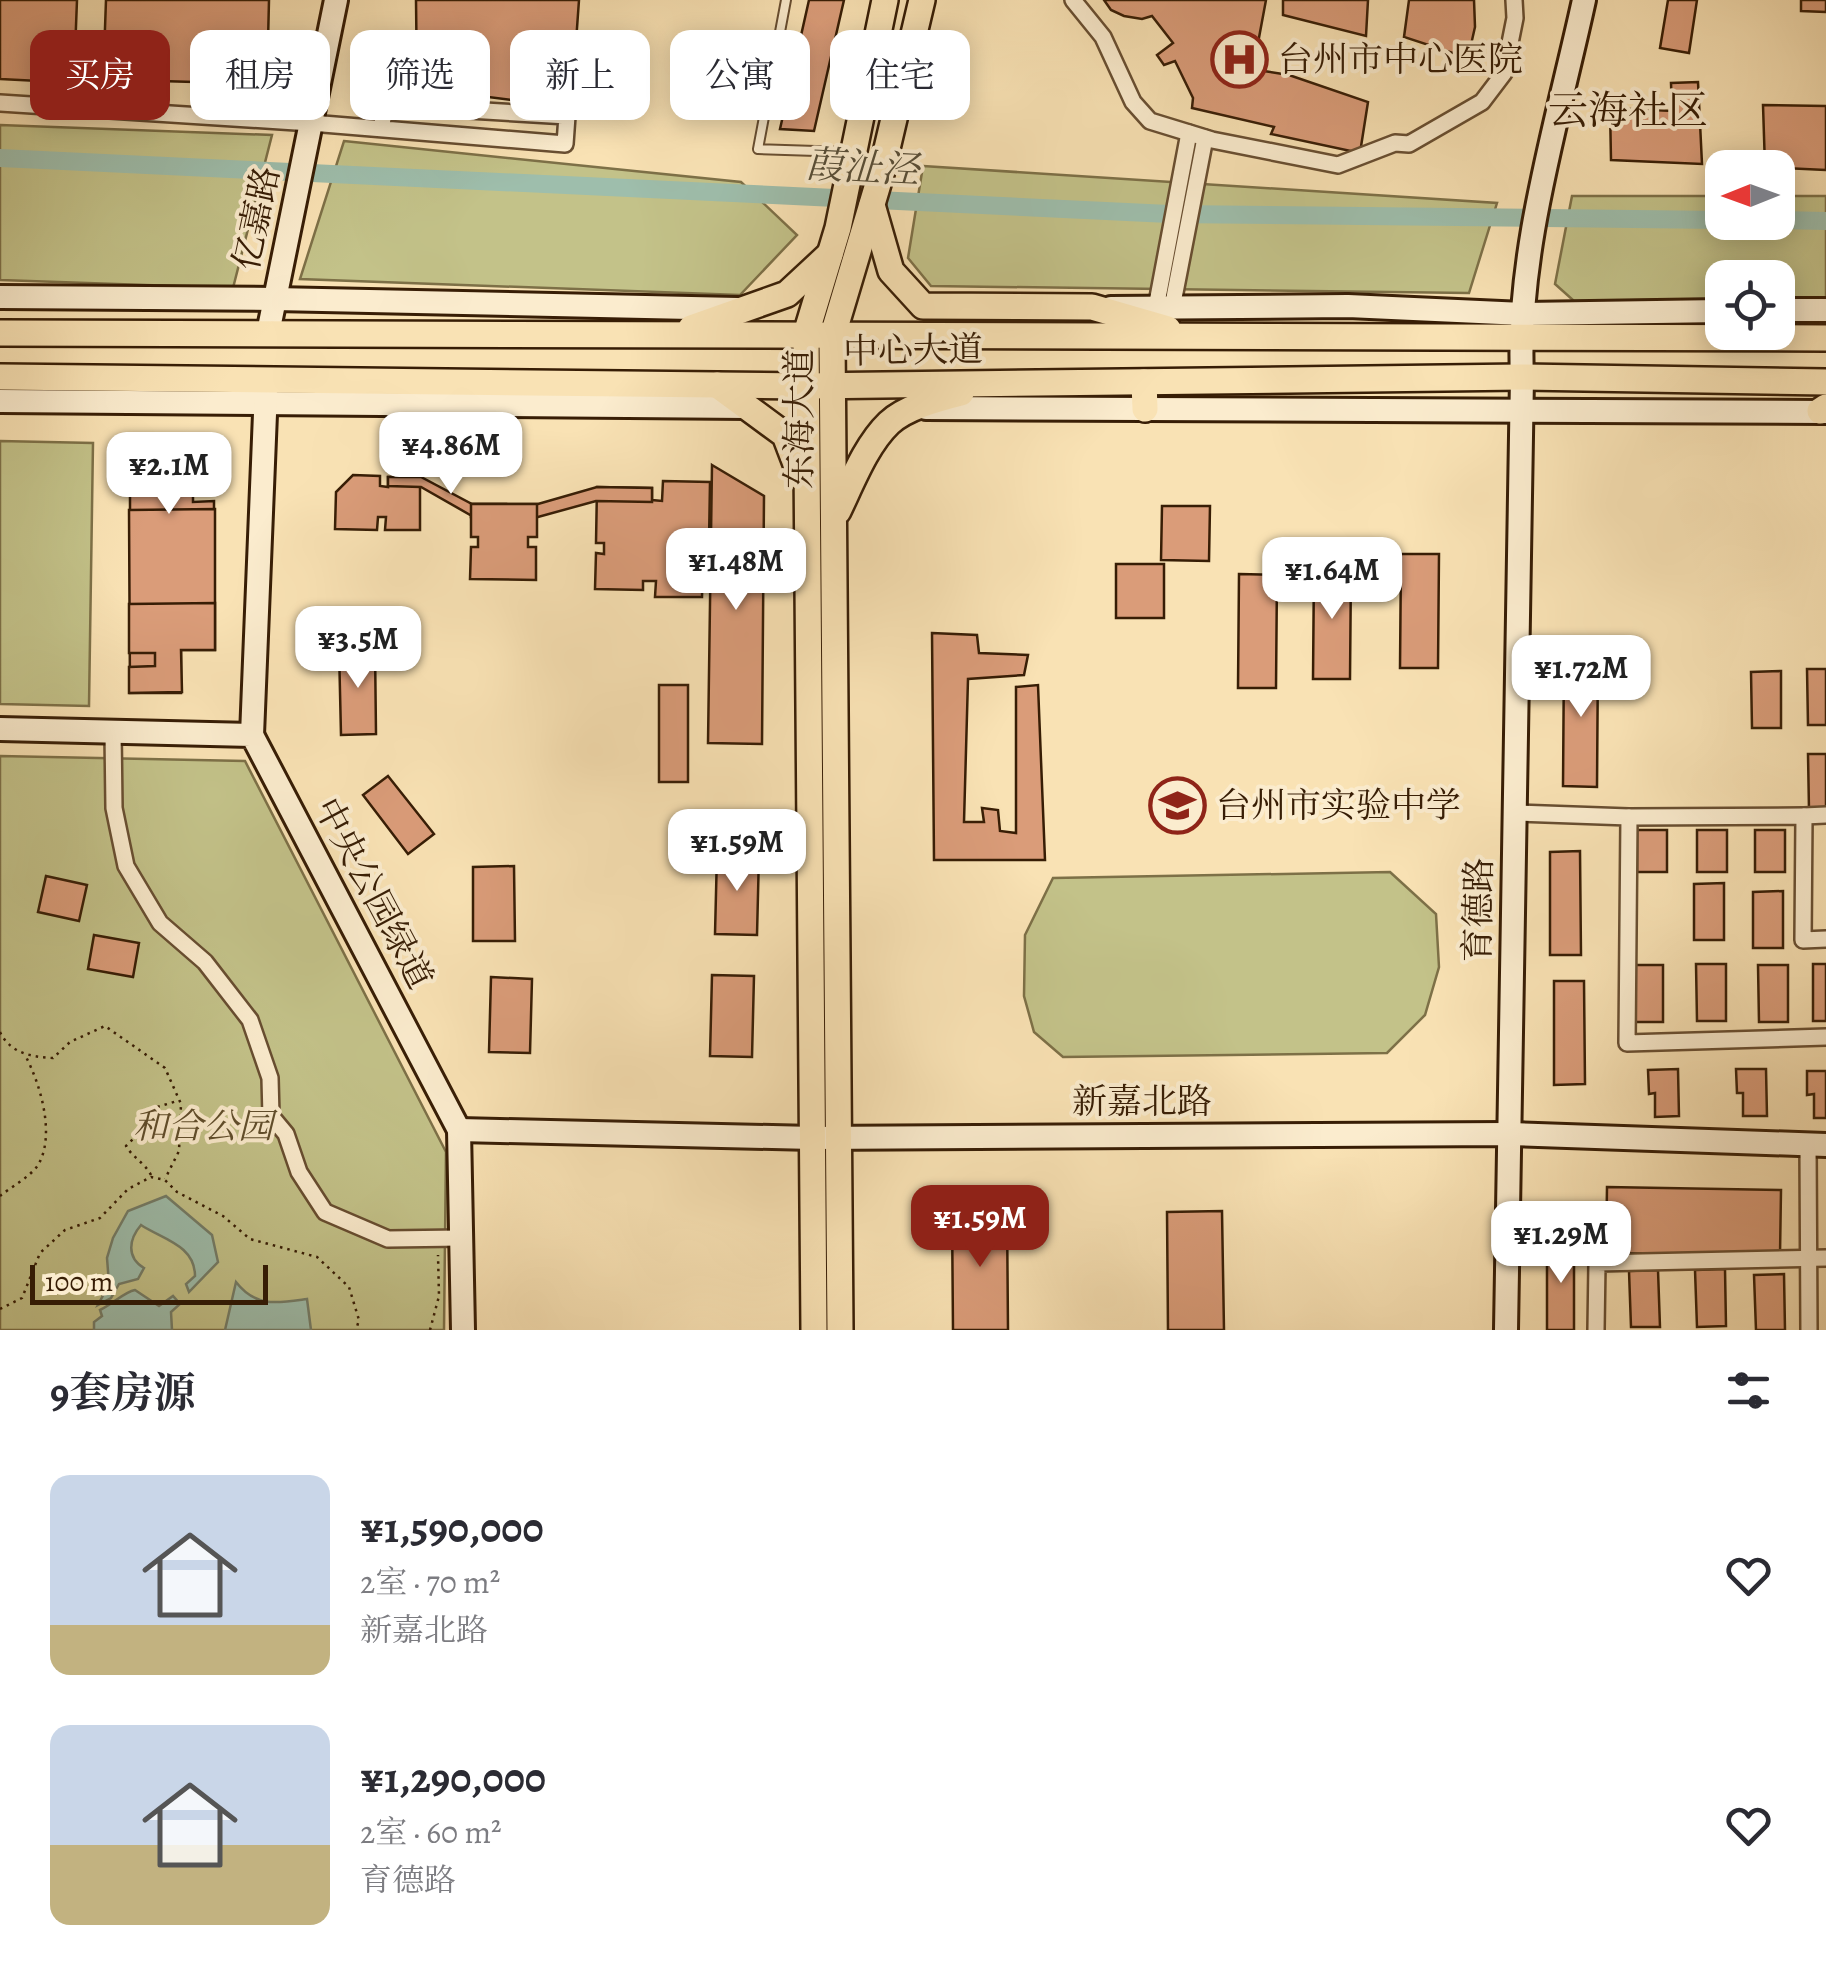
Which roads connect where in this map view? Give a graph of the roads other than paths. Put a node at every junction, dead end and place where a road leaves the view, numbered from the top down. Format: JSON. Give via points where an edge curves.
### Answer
{"nodes":[{"id":1,"x":336,"y":0,"type":"edge"},
{"id":2,"x":786,"y":0,"type":"edge"},
{"id":3,"x":885,"y":0,"type":"edge"},
{"id":4,"x":922,"y":0,"type":"edge"},
{"id":5,"x":1072,"y":0,"type":"edge"},
{"id":6,"x":1514,"y":0,"type":"edge"},
{"id":7,"x":1584,"y":0,"type":"edge"},
{"id":8,"x":0,"y":104,"type":"edge"},
{"id":9,"x":311,"y":123,"type":"junction"},
{"id":10,"x":382,"y":128,"type":"junction"},
{"id":11,"x":1197,"y":135,"type":"junction"},
{"id":12,"x":853,"y":152,"type":"junction"},
{"id":13,"x":872,"y":204,"type":"junction"},
{"id":14,"x":830,"y":254,"type":"junction"},
{"id":15,"x":0,"y":297,"type":"edge"},
{"id":16,"x":275,"y":299,"type":"junction"},
{"id":17,"x":1092,"y":308,"type":"junction"},
{"id":18,"x":1164,"y":308,"type":"junction"},
{"id":19,"x":741,"y":309,"type":"junction"},
{"id":20,"x":1795,"y":310,"type":"edge"},
{"id":21,"x":1826,"y":310,"type":"edge"},
{"id":22,"x":1705,"y":312,"type":"edge"},
{"id":23,"x":1521,"y":326,"type":"junction"},
{"id":24,"x":0,"y":333,"type":"edge"},
{"id":25,"x":268,"y":333,"type":"junction"},
{"id":26,"x":674,"y":334,"type":"junction"},
{"id":27,"x":806,"y":334,"type":"junction"},
{"id":28,"x":833,"y":335,"type":"junction"},
{"id":29,"x":1192,"y":336,"type":"junction"},
{"id":30,"x":1823,"y":336,"type":"edge"},
{"id":31,"x":0,"y":377,"type":"edge"},
{"id":32,"x":1522,"y":377,"type":"junction"},
{"id":33,"x":1144,"y":382,"type":"junction"},
{"id":34,"x":1826,"y":382,"type":"edge"},
{"id":35,"x":1000,"y":384,"type":"junction"},
{"id":36,"x":716,"y":385,"type":"junction"},
{"id":37,"x":820,"y":386,"type":"junction"},
{"id":38,"x":266,"y":392,"type":"junction"},
{"id":39,"x":0,"y":401,"type":"edge"},
{"id":40,"x":747,"y":407,"type":"junction"},
{"id":41,"x":918,"y":408,"type":"junction"},
{"id":42,"x":1145,"y":409,"type":"junction"},
{"id":43,"x":1521,"y":410,"type":"junction"},
{"id":44,"x":1824,"y":410,"type":"edge"},
{"id":45,"x":808,"y":508,"type":"junction"},
{"id":46,"x":834,"y":520,"type":"junction"},
{"id":47,"x":0,"y":730,"type":"edge"},
{"id":48,"x":112,"y":732,"type":"junction"},
{"id":49,"x":252,"y":735,"type":"junction"},
{"id":50,"x":1515,"y":813,"type":"junction"},
{"id":51,"x":1826,"y":815,"type":"edge"},
{"id":52,"x":1629,"y":816,"type":"junction"},
{"id":53,"x":1804,"y":816,"type":"junction"},
{"id":54,"x":1826,"y":939,"type":"edge"},
{"id":55,"x":1826,"y":1037,"type":"edge"},
{"id":56,"x":459,"y":1130,"type":"junction"},
{"id":57,"x":1509,"y":1134,"type":"junction"},
{"id":58,"x":826,"y":1138,"type":"junction"},
{"id":59,"x":1817,"y":1145,"type":"edge"},
{"id":60,"x":449,"y":1238,"type":"junction"},
{"id":61,"x":1818,"y":1258,"type":"edge"},
{"id":62,"x":463,"y":1330,"type":"edge"},
{"id":63,"x":814,"y":1330,"type":"edge"},
{"id":64,"x":840,"y":1330,"type":"edge"},
{"id":65,"x":1506,"y":1330,"type":"edge"},
{"id":66,"x":1596,"y":1330,"type":"edge"},
{"id":67,"x":1809,"y":1330,"type":"edge"}],
"edges":[{"from":1,"to":9,"type":"street","name":"亿嘉路"},
{"from":2,"to":12,"type":"lane","via":[[758,149]]},
{"from":3,"to":12,"type":"main road","name":"东海大道"},
{"from":4,"to":13,"type":"main road","name":"东海大道"},
{"from":5,"to":11,"type":"street","via":[[1103,37],[1133,102],[1150,121]]},
{"from":6,"to":11,"type":"street","via":[[1504,73],[1482,102],[1409,144],[1395,142],[1338,165]]},
{"from":7,"to":23,"type":"street","name":"育德路","via":[[1529,252]]},
{"from":8,"to":9,"type":"street"},
{"from":9,"to":10,"type":"street"},
{"from":9,"to":16,"type":"street","name":"亿嘉路"},
{"from":10,"to":10,"type":"street","via":[[565,144],[567,116],[386,105]]},
{"from":11,"to":18,"type":"street"},
{"from":12,"to":14,"type":"main road","name":"东海大道"},
{"from":13,"to":17,"type":"main road","via":[[891,271],[923,306]]},
{"from":13,"to":28,"type":"main road","name":"东海大道"},
{"from":14,"to":19,"type":"main road","via":[[787,294]]},
{"from":14,"to":27,"type":"main road","name":"东海大道"},
{"from":15,"to":16,"type":"street"},
{"from":16,"to":19,"type":"street"},
{"from":16,"to":25,"type":"street","name":"亿嘉路"},
{"from":17,"to":18,"type":"street"},
{"from":17,"to":29,"type":"main road"},
{"from":18,"to":23,"type":"street","via":[[1348,306]]},
{"from":19,"to":26,"type":"main road"},
{"from":20,"to":21,"type":"street"},
{"from":22,"to":23,"type":"street"},
{"from":23,"to":29,"type":"main road","name":"中心大道"},
{"from":23,"to":30,"type":"main road","name":"中心大道"},
{"from":23,"to":32,"type":"street","name":"育德路"},
{"from":24,"to":25,"type":"main road","name":"中心大道"},
{"from":25,"to":26,"type":"main road","name":"中心大道"},
{"from":26,"to":27,"type":"main road","name":"中心大道"},
{"from":27,"to":28,"type":"main road","name":"中心大道"},
{"from":27,"to":37,"type":"main road","name":"东海大道"},
{"from":28,"to":29,"type":"main road","name":"中心大道"},
{"from":28,"to":37,"type":"main road","name":"东海大道"},
{"from":31,"to":38,"type":"main road","name":"中心大道"},
{"from":32,"to":33,"type":"main road","name":"中心大道"},
{"from":32,"to":34,"type":"main road","name":"中心大道"},
{"from":32,"to":43,"type":"street","name":"育德路"},
{"from":33,"to":35,"type":"main road","name":"中心大道"},
{"from":33,"to":42,"type":"main road"},
{"from":35,"to":37,"type":"main road","name":"中心大道"},
{"from":35,"to":41,"type":"main road"},
{"from":36,"to":37,"type":"main road","name":"中心大道"},
{"from":36,"to":38,"type":"main road","name":"中心大道"},
{"from":36,"to":40,"type":"main road"},
{"from":37,"to":45,"type":"main road","name":"东海大道"},
{"from":37,"to":46,"type":"main road","name":"东海大道"},
{"from":38,"to":39,"type":"street"},
{"from":38,"to":40,"type":"street"},
{"from":38,"to":49,"type":"street"},
{"from":40,"to":45,"type":"main road","via":[[785,435]]},
{"from":41,"to":42,"type":"street"},
{"from":41,"to":46,"type":"main road","via":[[890,422]]},
{"from":42,"to":43,"type":"street"},
{"from":43,"to":44,"type":"street"},
{"from":43,"to":50,"type":"street","name":"育德路"},
{"from":45,"to":58,"type":"main road","name":"东海大道"},
{"from":46,"to":58,"type":"main road","name":"东海大道"},
{"from":47,"to":48,"type":"street"},
{"from":48,"to":49,"type":"street"},
{"from":48,"to":60,"type":"street","via":[[114,808],[126,866],[160,922],[205,962],[250,1020],[270,1078],[271,1116],[325,1212],[388,1239]]},
{"from":49,"to":56,"type":"street","name":"中央公园绿道"},
{"from":50,"to":52,"type":"street"},
{"from":50,"to":57,"type":"street","name":"育德路"},
{"from":51,"to":53,"type":"street"},
{"from":52,"to":53,"type":"street"},
{"from":52,"to":55,"type":"street","via":[[1627,1043]]},
{"from":53,"to":54,"type":"street","via":[[1803,940]]},
{"from":56,"to":58,"type":"street","name":"新嘉北路"},
{"from":56,"to":60,"type":"street","name":"中央公园绿道"},
{"from":57,"to":58,"type":"street","name":"新嘉北路"},
{"from":57,"to":59,"type":"street","name":"新嘉北路"},
{"from":57,"to":65,"type":"street","name":"育德路"},
{"from":58,"to":63,"type":"main road","name":"东海大道"},
{"from":58,"to":64,"type":"main road","name":"东海大道"},
{"from":59,"to":61,"type":"street"},
{"from":60,"to":62,"type":"street","name":"中央公园绿道"},
{"from":61,"to":66,"type":"street","via":[[1597,1264]]},
{"from":61,"to":67,"type":"street"}]}
